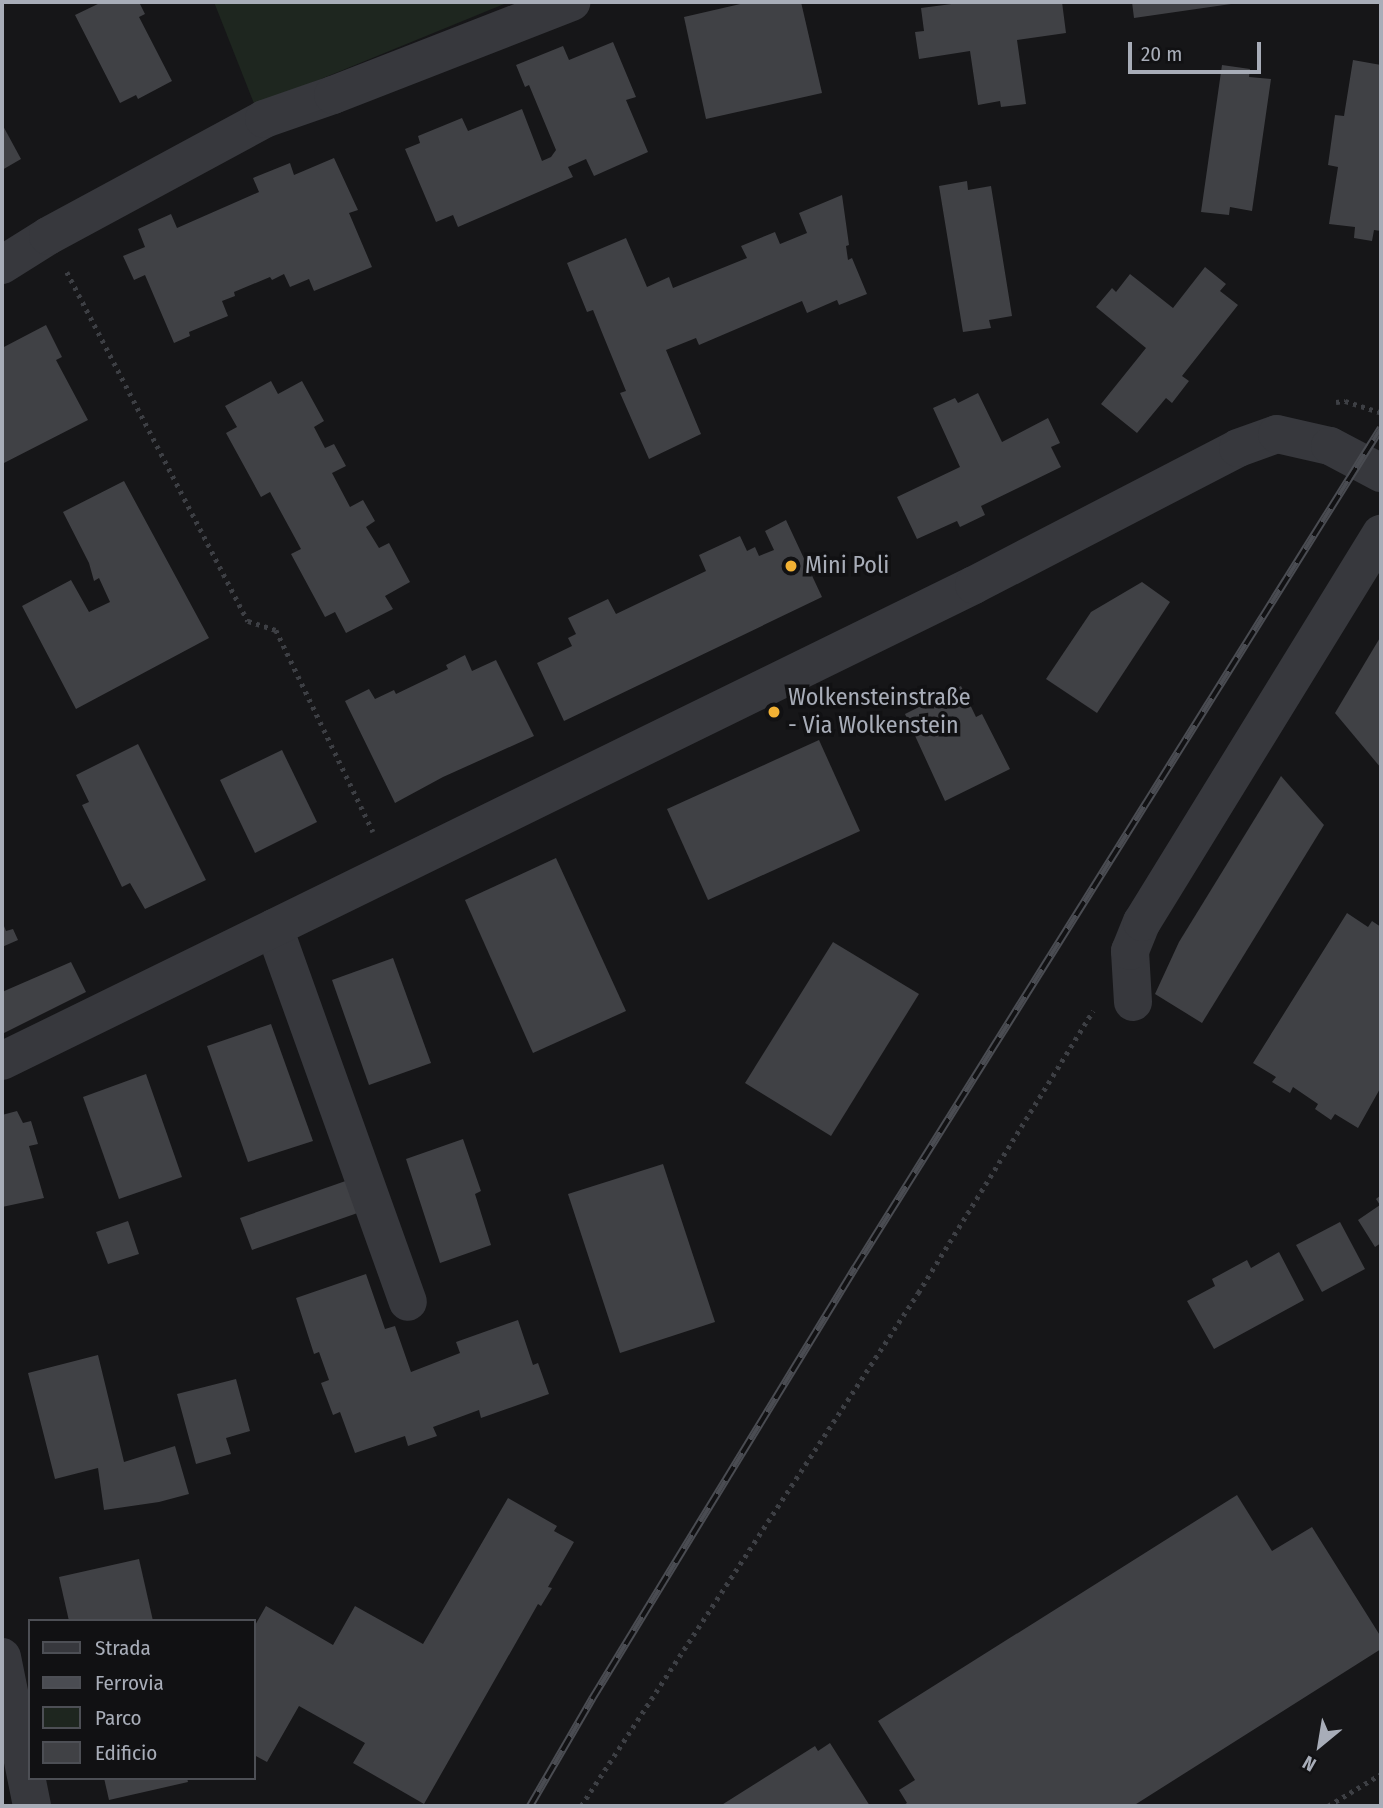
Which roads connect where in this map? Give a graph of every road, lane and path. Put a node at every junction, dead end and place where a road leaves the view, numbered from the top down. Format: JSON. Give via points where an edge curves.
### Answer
{"nodes":[{"id":1,"x":571,"y":2,"type":"edge"},
{"id":2,"x":48,"y":236,"type":"junction"},
{"id":3,"x":2,"y":265,"type":"edge"},
{"id":4,"x":1345,"y":401,"type":"dead end"},
{"id":5,"x":1381,"y":414,"type":"edge"},
{"id":6,"x":1381,"y":473,"type":"edge"},
{"id":7,"x":1381,"y":534,"type":"edge"},
{"id":8,"x":391,"y":871,"type":"junction"},
{"id":9,"x":274,"y":928,"type":"junction"},
{"id":10,"x":1133,"y":1002,"type":"dead end"},
{"id":11,"x":1093,"y":1010,"type":"dead end"},
{"id":12,"x":2,"y":1061,"type":"edge"},
{"id":13,"x":408,"y":1302,"type":"dead end"},
{"id":14,"x":2,"y":1657,"type":"edge"},
{"id":15,"x":1381,"y":1774,"type":"edge"},
{"id":16,"x":32,"y":1806,"type":"edge"},
{"id":17,"x":581,"y":1806,"type":"edge"},
{"id":18,"x":1328,"y":1806,"type":"edge"}],
"edges":[{"from":1,"to":2,"type":"street","via":[[264,119]]},
{"from":2,"to":3,"type":"street"},
{"from":2,"to":8,"type":"path","via":[[248,621],[276,630]]},
{"from":4,"to":5,"type":"path"},
{"from":6,"to":8,"type":"street","via":[[1330,446],[1276,434],[1193,469],[974,585]]},
{"from":7,"to":10,"type":"street","via":[[1142,922],[1130,951]]},
{"from":8,"to":9,"type":"street"},
{"from":9,"to":12,"type":"street"},
{"from":9,"to":13,"type":"street"},
{"from":11,"to":17,"type":"path","via":[[911,1305]]},
{"from":14,"to":16,"type":"street"},
{"from":15,"to":18,"type":"path"}]}
